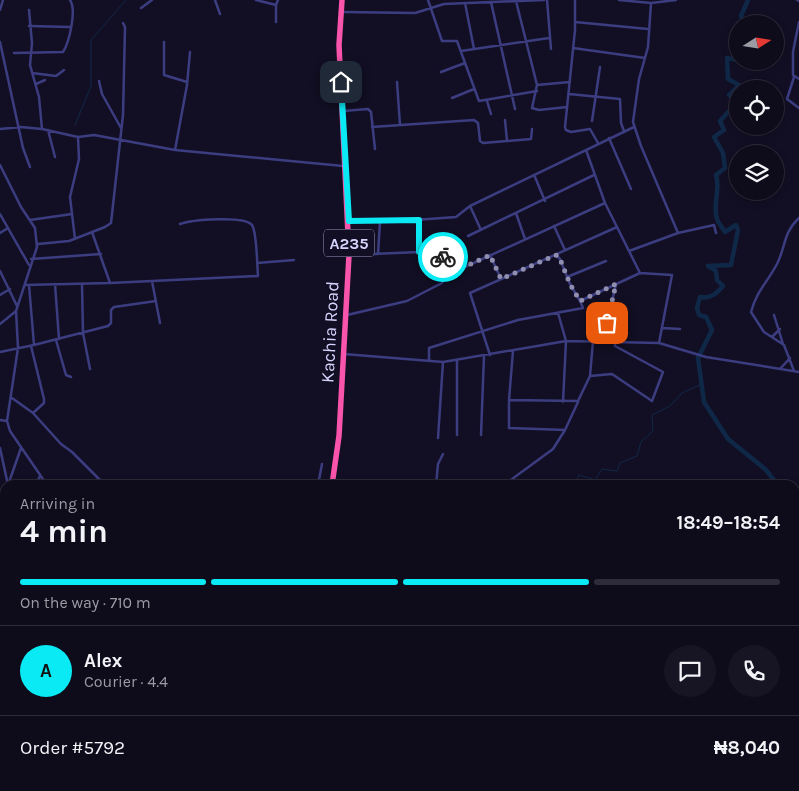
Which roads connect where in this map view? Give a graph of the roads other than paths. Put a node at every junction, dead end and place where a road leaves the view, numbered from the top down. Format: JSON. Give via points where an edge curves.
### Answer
{"nodes":[{"id":1,"x":3,"y":0,"type":"edge"},
{"id":2,"x":70,"y":0,"type":"edge"},
{"id":3,"x":152,"y":0,"type":"edge"},
{"id":4,"x":215,"y":0,"type":"edge"},
{"id":5,"x":256,"y":0,"type":"edge"},
{"id":6,"x":278,"y":0,"type":"edge"},
{"id":7,"x":340,"y":0,"type":"edge"},
{"id":8,"x":428,"y":0,"type":"edge"},
{"id":9,"x":545,"y":0,"type":"edge"},
{"id":10,"x":575,"y":0,"type":"edge"},
{"id":11,"x":619,"y":0,"type":"edge"},
{"id":12,"x":676,"y":0,"type":"edge"},
{"id":13,"x":505,"y":1,"type":"edge"},
{"id":14,"x":516,"y":1,"type":"junction"},
{"id":15,"x":663,"y":1,"type":"edge"},
{"id":16,"x":452,"y":2,"type":"edge"},
{"id":17,"x":491,"y":2,"type":"junction"},
{"id":18,"x":465,"y":3,"type":"junction"},
{"id":19,"x":651,"y":3,"type":"junction"},
{"id":20,"x":276,"y":5,"type":"junction"},
{"id":21,"x":140,"y":8,"type":"dead end"},
{"id":22,"x":431,"y":8,"type":"junction"},
{"id":23,"x":0,"y":10,"type":"edge"},
{"id":24,"x":29,"y":10,"type":"dead end"},
{"id":25,"x":340,"y":12,"type":"junction"},
{"id":26,"x":220,"y":14,"type":"dead end"},
{"id":27,"x":276,"y":22,"type":"dead end"},
{"id":28,"x":576,"y":22,"type":"junction"},
{"id":29,"x":799,"y":22,"type":"edge"},
{"id":30,"x":123,"y":23,"type":"dead end"},
{"id":31,"x":29,"y":26,"type":"junction"},
{"id":32,"x":70,"y":27,"type":"junction"},
{"id":33,"x":648,"y":29,"type":"junction"},
{"id":34,"x":798,"y":31,"type":"edge"},
{"id":35,"x":549,"y":38,"type":"junction"},
{"id":36,"x":0,"y":42,"type":"edge"},
{"id":37,"x":164,"y":42,"type":"dead end"},
{"id":38,"x":526,"y":43,"type":"junction"},
{"id":39,"x":501,"y":46,"type":"junction"},
{"id":40,"x":573,"y":48,"type":"junction"},
{"id":41,"x":551,"y":49,"type":"dead end"},
{"id":42,"x":474,"y":50,"type":"junction"},
{"id":43,"x":461,"y":51,"type":"junction"},
{"id":44,"x":190,"y":52,"type":"dead end"},
{"id":45,"x":14,"y":54,"type":"dead end"},
{"id":46,"x":30,"y":54,"type":"junction"},
{"id":47,"x":645,"y":58,"type":"junction"},
{"id":48,"x":465,"y":63,"type":"junction"},
{"id":49,"x":600,"y":67,"type":"dead end"},
{"id":50,"x":64,"y":70,"type":"dead end"},
{"id":51,"x":32,"y":72,"type":"junction"},
{"id":52,"x":441,"y":72,"type":"dead end"},
{"id":53,"x":794,"y":77,"type":"junction"},
{"id":54,"x":799,"y":79,"type":"edge"},
{"id":55,"x":45,"y":80,"type":"dead end"},
{"id":56,"x":99,"y":80,"type":"dead end"},
{"id":57,"x":187,"y":82,"type":"junction"},
{"id":58,"x":397,"y":82,"type":"dead end"},
{"id":59,"x":570,"y":82,"type":"junction"},
{"id":60,"x":36,"y":84,"type":"junction"},
{"id":61,"x":537,"y":84,"type":"junction"},
{"id":62,"x":474,"y":89,"type":"junction"},
{"id":63,"x":537,"y":91,"type":"junction"},
{"id":64,"x":569,"y":94,"type":"junction"},
{"id":65,"x":514,"y":95,"type":"junction"},
{"id":66,"x":595,"y":97,"type":"junction"},
{"id":67,"x":452,"y":98,"type":"dead end"},
{"id":68,"x":487,"y":101,"type":"junction"},
{"id":69,"x":567,"y":108,"type":"junction"},
{"id":70,"x":799,"y":108,"type":"edge"},
{"id":71,"x":515,"y":109,"type":"dead end"},
{"id":72,"x":343,"y":111,"type":"junction"},
{"id":73,"x":491,"y":114,"type":"dead end"},
{"id":74,"x":505,"y":120,"type":"dead end"},
{"id":75,"x":592,"y":122,"type":"dead end"},
{"id":76,"x":400,"y":125,"type":"junction"},
{"id":77,"x":372,"y":126,"type":"junction"},
{"id":78,"x":18,"y":127,"type":"junction"},
{"id":79,"x":634,"y":127,"type":"junction"},
{"id":80,"x":120,"y":128,"type":"junction"},
{"id":81,"x":0,"y":129,"type":"edge"},
{"id":82,"x":42,"y":129,"type":"junction"},
{"id":83,"x":532,"y":129,"type":"dead end"},
{"id":84,"x":48,"y":130,"type":"junction"},
{"id":85,"x":624,"y":132,"type":"junction"},
{"id":86,"x":78,"y":137,"type":"junction"},
{"id":87,"x":609,"y":138,"type":"junction"},
{"id":88,"x":507,"y":141,"type":"junction"},
{"id":89,"x":120,"y":142,"type":"junction"},
{"id":90,"x":598,"y":143,"type":"junction"},
{"id":91,"x":375,"y":149,"type":"dead end"},
{"id":92,"x":175,"y":150,"type":"junction"},
{"id":93,"x":586,"y":150,"type":"junction"},
{"id":94,"x":55,"y":157,"type":"dead end"},
{"id":95,"x":0,"y":165,"type":"edge"},
{"id":96,"x":343,"y":166,"type":"junction"},
{"id":97,"x":30,"y":167,"type":"dead end"},
{"id":98,"x":594,"y":176,"type":"junction"},
{"id":99,"x":535,"y":177,"type":"junction"},
{"id":100,"x":631,"y":189,"type":"dead end"},
{"id":101,"x":545,"y":201,"type":"junction"},
{"id":102,"x":605,"y":203,"type":"junction"},
{"id":103,"x":470,"y":206,"type":"junction"},
{"id":104,"x":0,"y":214,"type":"edge"},
{"id":105,"x":72,"y":214,"type":"junction"},
{"id":106,"x":516,"y":214,"type":"junction"},
{"id":107,"x":799,"y":218,"type":"edge"},
{"id":108,"x":30,"y":220,"type":"junction"},
{"id":109,"x":419,"y":220,"type":"junction"},
{"id":110,"x":349,"y":221,"type":"junction"},
{"id":111,"x":380,"y":222,"type":"junction"},
{"id":112,"x":180,"y":224,"type":"dead end"},
{"id":113,"x":554,"y":226,"type":"junction"},
{"id":114,"x":617,"y":227,"type":"junction"},
{"id":115,"x":8,"y":228,"type":"junction"},
{"id":116,"x":481,"y":230,"type":"junction"},
{"id":117,"x":92,"y":232,"type":"junction"},
{"id":118,"x":0,"y":233,"type":"edge"},
{"id":119,"x":678,"y":233,"type":"junction"},
{"id":120,"x":716,"y":233,"type":"dead end"},
{"id":121,"x":468,"y":236,"type":"dead end"},
{"id":122,"x":75,"y":239,"type":"junction"},
{"id":123,"x":525,"y":239,"type":"junction"},
{"id":124,"x":38,"y":244,"type":"junction"},
{"id":125,"x":564,"y":251,"type":"junction"},
{"id":126,"x":629,"y":251,"type":"junction"},
{"id":127,"x":419,"y":252,"type":"junction"},
{"id":128,"x":101,"y":254,"type":"junction"},
{"id":129,"x":378,"y":254,"type":"junction"},
{"id":130,"x":349,"y":255,"type":"junction"},
{"id":131,"x":490,"y":255,"type":"junction"},
{"id":132,"x":556,"y":255,"type":"junction"},
{"id":133,"x":31,"y":259,"type":"junction"},
{"id":134,"x":560,"y":259,"type":"junction"},
{"id":135,"x":294,"y":260,"type":"dead end"},
{"id":136,"x":606,"y":261,"type":"dead end"},
{"id":137,"x":257,"y":263,"type":"junction"},
{"id":138,"x":30,"y":266,"type":"junction"},
{"id":139,"x":450,"y":268,"type":"junction"},
{"id":140,"x":0,"y":271,"type":"edge"},
{"id":141,"x":640,"y":273,"type":"junction"},
{"id":142,"x":567,"y":277,"type":"junction"},
{"id":143,"x":501,"y":279,"type":"junction"},
{"id":144,"x":152,"y":281,"type":"junction"},
{"id":145,"x":110,"y":283,"type":"junction"},
{"id":146,"x":55,"y":284,"type":"junction"},
{"id":147,"x":82,"y":284,"type":"junction"},
{"id":148,"x":616,"y":284,"type":"junction"},
{"id":149,"x":25,"y":285,"type":"junction"},
{"id":150,"x":29,"y":285,"type":"junction"},
{"id":151,"x":10,"y":289,"type":"junction"},
{"id":152,"x":0,"y":294,"type":"edge"},
{"id":153,"x":156,"y":301,"type":"junction"},
{"id":154,"x":580,"y":301,"type":"junction"},
{"id":155,"x":17,"y":306,"type":"junction"},
{"id":156,"x":16,"y":311,"type":"junction"},
{"id":157,"x":558,"y":313,"type":"junction"},
{"id":158,"x":346,"y":314,"type":"junction"},
{"id":159,"x":774,"y":315,"type":"dead end"},
{"id":160,"x":160,"y":323,"type":"dead end"},
{"id":161,"x":0,"y":324,"type":"edge"},
{"id":162,"x":662,"y":328,"type":"junction"},
{"id":163,"x":680,"y":329,"type":"dead end"},
{"id":164,"x":483,"y":330,"type":"junction"},
{"id":165,"x":780,"y":330,"type":"junction"},
{"id":166,"x":83,"y":333,"type":"junction"},
{"id":167,"x":772,"y":338,"type":"junction"},
{"id":168,"x":58,"y":339,"type":"junction"},
{"id":169,"x":566,"y":342,"type":"junction"},
{"id":170,"x":593,"y":342,"type":"junction"},
{"id":171,"x":603,"y":342,"type":"junction"},
{"id":172,"x":615,"y":342,"type":"junction"},
{"id":173,"x":659,"y":343,"type":"junction"},
{"id":174,"x":784,"y":345,"type":"junction"},
{"id":175,"x":32,"y":346,"type":"junction"},
{"id":176,"x":18,"y":348,"type":"junction"},
{"id":177,"x":513,"y":351,"type":"junction"},
{"id":178,"x":0,"y":352,"type":"edge"},
{"id":179,"x":344,"y":354,"type":"junction"},
{"id":180,"x":490,"y":355,"type":"junction"},
{"id":181,"x":484,"y":356,"type":"junction"},
{"id":182,"x":790,"y":358,"type":"junction"},
{"id":183,"x":429,"y":360,"type":"junction"},
{"id":184,"x":457,"y":360,"type":"junction"},
{"id":185,"x":443,"y":362,"type":"junction"},
{"id":186,"x":90,"y":369,"type":"dead end"},
{"id":187,"x":780,"y":370,"type":"junction"},
{"id":188,"x":794,"y":372,"type":"junction"},
{"id":189,"x":799,"y":372,"type":"edge"},
{"id":190,"x":341,"y":373,"type":"junction"},
{"id":191,"x":590,"y":376,"type":"junction"},
{"id":192,"x":71,"y":377,"type":"dead end"},
{"id":193,"x":12,"y":398,"type":"junction"},
{"id":194,"x":509,"y":400,"type":"junction"},
{"id":195,"x":578,"y":401,"type":"junction"},
{"id":196,"x":563,"y":402,"type":"junction"},
{"id":197,"x":33,"y":413,"type":"junction"},
{"id":198,"x":0,"y":420,"type":"edge"},
{"id":199,"x":7,"y":421,"type":"junction"},
{"id":200,"x":566,"y":430,"type":"junction"},
{"id":201,"x":456,"y":435,"type":"dead end"},
{"id":202,"x":481,"y":435,"type":"dead end"},
{"id":203,"x":438,"y":438,"type":"dead end"},
{"id":204,"x":0,"y":448,"type":"edge"},
{"id":205,"x":21,"y":448,"type":"junction"},
{"id":206,"x":444,"y":454,"type":"dead end"},
{"id":207,"x":322,"y":464,"type":"dead end"},
{"id":208,"x":40,"y":476,"type":"junction"},
{"id":209,"x":7,"y":480,"type":"edge"},
{"id":210,"x":10,"y":480,"type":"edge"},
{"id":211,"x":38,"y":480,"type":"edge"},
{"id":212,"x":43,"y":480,"type":"edge"},
{"id":213,"x":99,"y":480,"type":"edge"},
{"id":214,"x":319,"y":480,"type":"edge"},
{"id":215,"x":331,"y":480,"type":"edge"},
{"id":216,"x":436,"y":480,"type":"edge"},
{"id":217,"x":511,"y":480,"type":"edge"}],
"edges":[{"from":1,"to":23,"type":"street"},
{"from":2,"to":32,"type":"street","via":[[73,4]]},
{"from":3,"to":21,"type":"street"},
{"from":4,"to":26,"type":"street"},
{"from":5,"to":20,"type":"street"},
{"from":6,"to":20,"type":"street"},
{"from":7,"to":25,"type":"highway","name":"Kachia Road","number":"A235"},
{"from":7,"to":96,"type":"highway","name":"Kachia Road","number":"A235","via":[[336,42]]},
{"from":8,"to":22,"type":"street"},
{"from":9,"to":14,"type":"street"},
{"from":9,"to":35,"type":"street"},
{"from":10,"to":28,"type":"street"},
{"from":11,"to":19,"type":"street"},
{"from":12,"to":15,"type":"street"},
{"from":13,"to":14,"type":"street"},
{"from":13,"to":17,"type":"street"},
{"from":14,"to":38,"type":"street"},
{"from":15,"to":19,"type":"street"},
{"from":16,"to":18,"type":"street"},
{"from":16,"to":22,"type":"street"},
{"from":17,"to":18,"type":"street"},
{"from":17,"to":39,"type":"street"},
{"from":18,"to":42,"type":"street"},
{"from":19,"to":33,"type":"street"},
{"from":20,"to":27,"type":"street"},
{"from":22,"to":25,"type":"street","via":[[405,13]]},
{"from":22,"to":43,"type":"street","via":[[442,41],[455,39]]},
{"from":24,"to":31,"type":"street"},
{"from":25,"to":72,"type":"highway","name":"Kachia Road","number":"A235"},
{"from":28,"to":33,"type":"street"},
{"from":28,"to":40,"type":"street"},
{"from":29,"to":34,"type":"street"},
{"from":30,"to":80,"type":"street","via":[[126,62]]},
{"from":31,"to":32,"type":"street"},
{"from":31,"to":46,"type":"street"},
{"from":32,"to":46,"type":"street","via":[[63,52]]},
{"from":33,"to":47,"type":"street"},
{"from":34,"to":53,"type":"street","via":[[793,52]]},
{"from":35,"to":38,"type":"street"},
{"from":35,"to":41,"type":"street"},
{"from":36,"to":78,"type":"street"},
{"from":37,"to":57,"type":"street","via":[[164,76]]},
{"from":38,"to":39,"type":"street"},
{"from":38,"to":61,"type":"street"},
{"from":39,"to":42,"type":"street"},
{"from":39,"to":65,"type":"street"},
{"from":40,"to":47,"type":"street"},
{"from":40,"to":59,"type":"street"},
{"from":42,"to":43,"type":"street"},
{"from":43,"to":48,"type":"street"},
{"from":44,"to":57,"type":"street"},
{"from":45,"to":46,"type":"street"},
{"from":46,"to":51,"type":"street"},
{"from":47,"to":79,"type":"street","via":[[636,97]]},
{"from":48,"to":52,"type":"street"},
{"from":48,"to":62,"type":"street"},
{"from":49,"to":66,"type":"street"},
{"from":50,"to":51,"type":"street","via":[[56,76]]},
{"from":51,"to":60,"type":"street"},
{"from":53,"to":54,"type":"street"},
{"from":53,"to":70,"type":"street","via":[[787,99]]},
{"from":55,"to":60,"type":"street"},
{"from":56,"to":80,"type":"street","via":[[102,94]]},
{"from":57,"to":92,"type":"street"},
{"from":58,"to":76,"type":"street"},
{"from":59,"to":61,"type":"street"},
{"from":59,"to":64,"type":"street"},
{"from":60,"to":82,"type":"street"},
{"from":61,"to":63,"type":"street"},
{"from":62,"to":67,"type":"street"},
{"from":62,"to":68,"type":"street","via":[[478,99]]},
{"from":63,"to":65,"type":"street"},
{"from":63,"to":69,"type":"street","via":[[533,109]]},
{"from":64,"to":66,"type":"street"},
{"from":64,"to":69,"type":"street"},
{"from":65,"to":68,"type":"street"},
{"from":65,"to":71,"type":"street"},
{"from":66,"to":75,"type":"street"},
{"from":66,"to":85,"type":"street","via":[[620,99]]},
{"from":68,"to":73,"type":"street"},
{"from":69,"to":90,"type":"street","via":[[566,130],[590,129]]},
{"from":72,"to":77,"type":"street","via":[[368,109]]},
{"from":72,"to":110,"type":"highway","name":"Kachia Road","number":"A235"},
{"from":74,"to":88,"type":"street"},
{"from":76,"to":77,"type":"street"},
{"from":76,"to":88,"type":"street","via":[[474,120],[478,123],[480,142]]},
{"from":77,"to":91,"type":"street"},
{"from":78,"to":81,"type":"street"},
{"from":78,"to":82,"type":"street"},
{"from":78,"to":97,"type":"street"},
{"from":79,"to":85,"type":"street"},
{"from":79,"to":119,"type":"street"},
{"from":80,"to":89,"type":"street"},
{"from":82,"to":84,"type":"street"},
{"from":83,"to":88,"type":"street","via":[[532,139]]},
{"from":84,"to":86,"type":"street"},
{"from":84,"to":94,"type":"street"},
{"from":85,"to":87,"type":"street"},
{"from":86,"to":89,"type":"street","via":[[94,135]]},
{"from":86,"to":105,"type":"street","via":[[79,159],[70,197]]},
{"from":87,"to":90,"type":"street"},
{"from":87,"to":100,"type":"street"},
{"from":89,"to":92,"type":"street"},
{"from":89,"to":117,"type":"street","via":[[110,223]]},
{"from":90,"to":93,"type":"street"},
{"from":92,"to":96,"type":"street"},
{"from":93,"to":98,"type":"street"},
{"from":93,"to":99,"type":"street"},
{"from":95,"to":108,"type":"street"},
{"from":96,"to":190,"type":"highway","name":"Kachia Road","number":"A235","via":[[346,249]]},
{"from":98,"to":101,"type":"street"},
{"from":98,"to":102,"type":"street"},
{"from":99,"to":101,"type":"street"},
{"from":99,"to":103,"type":"street"},
{"from":101,"to":106,"type":"street"},
{"from":102,"to":113,"type":"street"},
{"from":102,"to":114,"type":"street"},
{"from":103,"to":109,"type":"street","via":[[459,217]]},
{"from":103,"to":116,"type":"street"},
{"from":104,"to":115,"type":"street"},
{"from":105,"to":108,"type":"street"},
{"from":105,"to":122,"type":"street"},
{"from":106,"to":116,"type":"street"},
{"from":106,"to":123,"type":"street"},
{"from":107,"to":167,"type":"street","via":[[789,228],[777,262],[756,294],[751,312]]},
{"from":108,"to":124,"type":"street"},
{"from":109,"to":111,"type":"street"},
{"from":109,"to":127,"type":"street"},
{"from":110,"to":111,"type":"street"},
{"from":110,"to":130,"type":"highway","name":"Kachia Road","number":"A235"},
{"from":111,"to":129,"type":"street"},
{"from":112,"to":137,"type":"street","via":[[233,218],[247,222],[254,230]]},
{"from":113,"to":123,"type":"street"},
{"from":113,"to":125,"type":"street"},
{"from":114,"to":125,"type":"street"},
{"from":114,"to":126,"type":"street"},
{"from":115,"to":118,"type":"street"},
{"from":115,"to":138,"type":"street"},
{"from":116,"to":121,"type":"street"},
{"from":117,"to":122,"type":"street"},
{"from":117,"to":128,"type":"street"},
{"from":119,"to":120,"type":"street","via":[[714,225]]},
{"from":119,"to":126,"type":"street"},
{"from":122,"to":124,"type":"street"},
{"from":123,"to":131,"type":"street"},
{"from":124,"to":133,"type":"street"},
{"from":125,"to":132,"type":"street"},
{"from":125,"to":134,"type":"street"},
{"from":126,"to":141,"type":"street"},
{"from":127,"to":129,"type":"street"},
{"from":127,"to":139,"type":"street","via":[[442,255]]},
{"from":128,"to":133,"type":"street"},
{"from":128,"to":145,"type":"street"},
{"from":129,"to":130,"type":"street"},
{"from":130,"to":158,"type":"highway","name":"Kachia Road","number":"A235"},
{"from":131,"to":139,"type":"street","via":[[456,271]]},
{"from":131,"to":143,"type":"street"},
{"from":132,"to":134,"type":"street"},
{"from":132,"to":143,"type":"street"},
{"from":133,"to":138,"type":"street"},
{"from":134,"to":142,"type":"street"},
{"from":135,"to":137,"type":"street"},
{"from":136,"to":142,"type":"street"},
{"from":137,"to":144,"type":"street","via":[[258,276]]},
{"from":138,"to":149,"type":"street"},
{"from":139,"to":158,"type":"street","via":[[439,285],[402,303]]},
{"from":140,"to":151,"type":"street"},
{"from":141,"to":148,"type":"street"},
{"from":141,"to":162,"type":"street","via":[[672,275]]},
{"from":142,"to":154,"type":"street"},
{"from":143,"to":164,"type":"street","via":[[470,293]]},
{"from":144,"to":145,"type":"street"},
{"from":144,"to":153,"type":"street"},
{"from":145,"to":147,"type":"street"},
{"from":146,"to":147,"type":"street"},
{"from":146,"to":150,"type":"street"},
{"from":146,"to":168,"type":"street"},
{"from":147,"to":166,"type":"street"},
{"from":148,"to":154,"type":"street"},
{"from":148,"to":171,"type":"street"},
{"from":149,"to":150,"type":"street"},
{"from":149,"to":155,"type":"street"},
{"from":150,"to":175,"type":"street"},
{"from":151,"to":152,"type":"street"},
{"from":151,"to":155,"type":"street"},
{"from":153,"to":160,"type":"street"},
{"from":153,"to":166,"type":"street","via":[[114,307],[108,326]]},
{"from":154,"to":157,"type":"street","via":[[583,308]]},
{"from":155,"to":156,"type":"street"},
{"from":156,"to":161,"type":"street"},
{"from":156,"to":176,"type":"street"},
{"from":157,"to":164,"type":"street"},
{"from":157,"to":169,"type":"street"},
{"from":158,"to":179,"type":"highway","name":"Kachia Road","number":"A235"},
{"from":159,"to":165,"type":"street"},
{"from":162,"to":163,"type":"street"},
{"from":162,"to":173,"type":"street"},
{"from":164,"to":180,"type":"street"},
{"from":164,"to":183,"type":"street","via":[[429,348]]},
{"from":165,"to":167,"type":"street"},
{"from":165,"to":174,"type":"street"},
{"from":166,"to":168,"type":"street"},
{"from":166,"to":186,"type":"street"},
{"from":167,"to":174,"type":"street"},
{"from":168,"to":175,"type":"street"},
{"from":168,"to":192,"type":"street","via":[[66,375]]},
{"from":169,"to":170,"type":"street"},
{"from":169,"to":177,"type":"street"},
{"from":169,"to":196,"type":"street"},
{"from":170,"to":171,"type":"street"},
{"from":170,"to":191,"type":"street"},
{"from":171,"to":172,"type":"street"},
{"from":172,"to":173,"type":"street"},
{"from":172,"to":191,"type":"street","via":[[615,346],[663,372],[652,401],[612,374]]},
{"from":173,"to":187,"type":"street","via":[[700,356]]},
{"from":174,"to":182,"type":"street"},
{"from":175,"to":176,"type":"street"},
{"from":175,"to":197,"type":"street","via":[[44,399]]},
{"from":176,"to":178,"type":"street"},
{"from":176,"to":193,"type":"street"},
{"from":177,"to":180,"type":"street"},
{"from":177,"to":194,"type":"street"},
{"from":179,"to":183,"type":"street"},
{"from":179,"to":190,"type":"highway","name":"Kachia Road","number":"A235"},
{"from":180,"to":181,"type":"street"},
{"from":181,"to":184,"type":"street"},
{"from":181,"to":202,"type":"street"},
{"from":182,"to":187,"type":"street"},
{"from":182,"to":188,"type":"street"},
{"from":183,"to":185,"type":"street"},
{"from":184,"to":185,"type":"street"},
{"from":184,"to":201,"type":"street"},
{"from":185,"to":203,"type":"street"},
{"from":187,"to":188,"type":"street"},
{"from":188,"to":189,"type":"street"},
{"from":190,"to":215,"type":"highway","name":"Kachia Road","number":"A235","via":[[338,447]]},
{"from":191,"to":195,"type":"street"},
{"from":193,"to":197,"type":"street"},
{"from":193,"to":199,"type":"street"},
{"from":194,"to":196,"type":"street"},
{"from":194,"to":200,"type":"street","via":[[509,428]]},
{"from":195,"to":196,"type":"street"},
{"from":195,"to":200,"type":"street"},
{"from":197,"to":213,"type":"street"},
{"from":198,"to":199,"type":"street"},
{"from":199,"to":205,"type":"street"},
{"from":200,"to":217,"type":"street","via":[[553,449]]},
{"from":204,"to":209,"type":"street"},
{"from":205,"to":208,"type":"street"},
{"from":205,"to":210,"type":"street"},
{"from":206,"to":216,"type":"street","via":[[438,464]]},
{"from":207,"to":214,"type":"street"},
{"from":208,"to":211,"type":"street"},
{"from":208,"to":212,"type":"street"}]}
